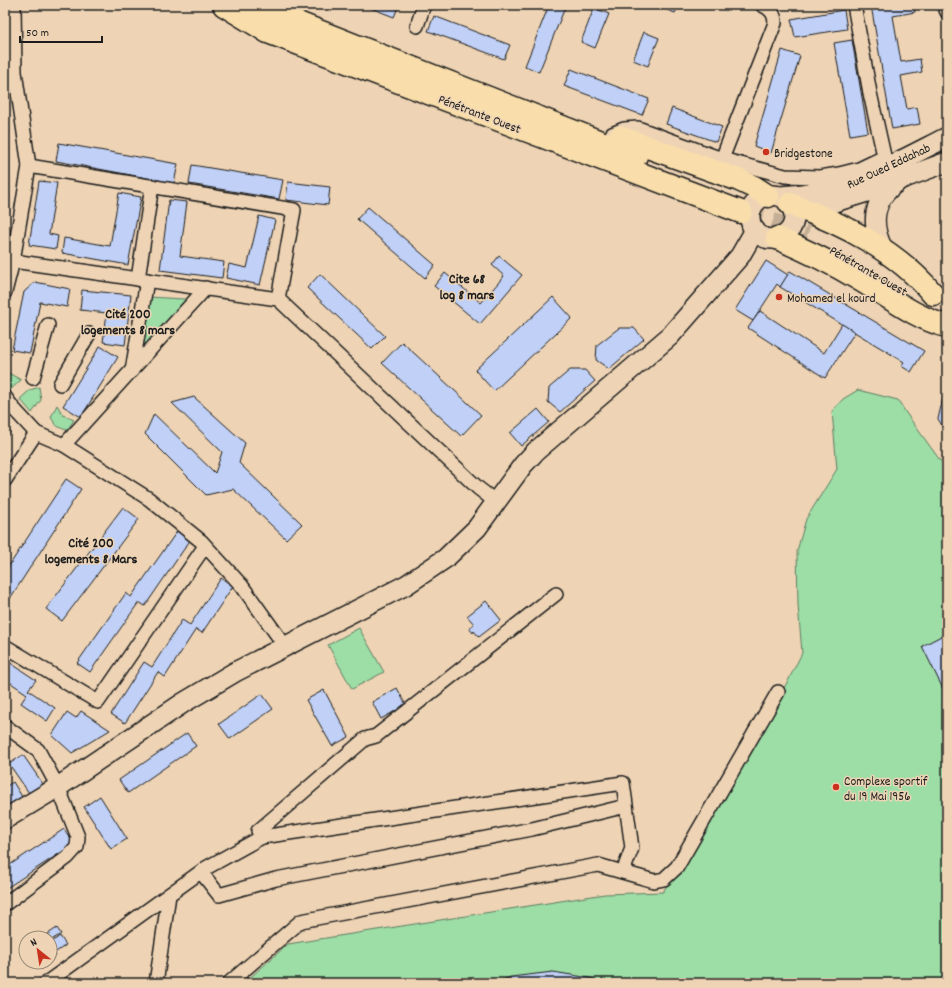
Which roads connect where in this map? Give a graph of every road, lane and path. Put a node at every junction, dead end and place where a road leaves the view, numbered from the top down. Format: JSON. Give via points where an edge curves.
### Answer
{"nodes":[{"id":1,"x":14,"y":5,"type":"edge"},
{"id":2,"x":224,"y":5,"type":"edge"},
{"id":3,"x":259,"y":5,"type":"edge"},
{"id":4,"x":424,"y":5,"type":"edge"},
{"id":5,"x":762,"y":5,"type":"edge"},
{"id":6,"x":854,"y":5,"type":"edge"},
{"id":7,"x":944,"y":5,"type":"edge"},
{"id":8,"x":947,"y":12,"type":"edge"},
{"id":9,"x":417,"y":26,"type":"dead end"},
{"id":10,"x":557,"y":134,"type":"junction"},
{"id":11,"x":612,"y":134,"type":"junction"},
{"id":12,"x":947,"y":137,"type":"edge"},
{"id":13,"x":722,"y":159,"type":"junction"},
{"id":14,"x":886,"y":162,"type":"junction"},
{"id":15,"x":947,"y":162,"type":"edge"},
{"id":16,"x":29,"y":166,"type":"junction"},
{"id":17,"x":902,"y":179,"type":"junction"},
{"id":18,"x":152,"y":186,"type":"junction"},
{"id":19,"x":777,"y":217,"type":"junction"},
{"id":20,"x":883,"y":249,"type":"junction"},
{"id":21,"x":13,"y":261,"type":"junction"},
{"id":22,"x":143,"y":279,"type":"junction"},
{"id":23,"x":206,"y":288,"type":"junction"},
{"id":24,"x":5,"y":292,"type":"edge"},
{"id":25,"x":278,"y":299,"type":"junction"},
{"id":26,"x":940,"y":299,"type":"edge"},
{"id":27,"x":48,"y":325,"type":"dead end"},
{"id":28,"x":947,"y":325,"type":"edge"},
{"id":29,"x":89,"y":334,"type":"dead end"},
{"id":30,"x":132,"y":371,"type":"junction"},
{"id":31,"x":33,"y":378,"type":"dead end"},
{"id":32,"x":60,"y":384,"type":"dead end"},
{"id":33,"x":5,"y":397,"type":"edge"},
{"id":34,"x":36,"y":433,"type":"junction"},
{"id":35,"x":64,"y":444,"type":"junction"},
{"id":36,"x":5,"y":480,"type":"edge"},
{"id":37,"x":496,"y":502,"type":"junction"},
{"id":38,"x":206,"y":546,"type":"junction"},
{"id":39,"x":556,"y":594,"type":"dead end"},
{"id":40,"x":5,"y":646,"type":"edge"},
{"id":41,"x":285,"y":646,"type":"junction"},
{"id":42,"x":778,"y":692,"type":"dead end"},
{"id":43,"x":5,"y":726,"type":"edge"},
{"id":44,"x":58,"y":787,"type":"junction"},
{"id":45,"x":626,"y":806,"type":"junction"},
{"id":46,"x":5,"y":819,"type":"edge"},
{"id":47,"x":262,"y":837,"type":"junction"},
{"id":48,"x":201,"y":872,"type":"junction"},
{"id":49,"x":623,"y":872,"type":"junction"},
{"id":50,"x":169,"y":895,"type":"junction"},
{"id":51,"x":5,"y":904,"type":"edge"},
{"id":52,"x":46,"y":983,"type":"edge"},
{"id":53,"x":156,"y":983,"type":"edge"},
{"id":54,"x":229,"y":983,"type":"edge"}],
"edges":[{"from":1,"to":16,"type":"street","via":[[15,72]]},
{"from":2,"to":10,"type":"highway","name":"Pénétrante Ouest","via":[[268,32]]},
{"from":3,"to":10,"type":"highway","name":"Pénétrante Ouest"},
{"from":4,"to":9,"type":"street"},
{"from":5,"to":13,"type":"street","via":[[773,13],[775,23]]},
{"from":6,"to":14,"type":"street","via":[[870,94]]},
{"from":7,"to":8,"type":"street"},
{"from":10,"to":11,"type":"highway","via":[[586,128]]},
{"from":10,"to":19,"type":"highway","name":"Pénétrante Ouest"},
{"from":11,"to":13,"type":"street","via":[[624,129],[638,128]]},
{"from":11,"to":19,"type":"highway","via":[[754,187]]},
{"from":12,"to":14,"type":"main road","name":"Rue Oued Eddahab"},
{"from":13,"to":14,"type":"street","via":[[785,176],[814,177],[839,174]]},
{"from":14,"to":19,"type":"main road","name":"Rue Oued Eddahab","via":[[857,181],[812,194]]},
{"from":15,"to":17,"type":"main road"},
{"from":16,"to":18,"type":"street"},
{"from":16,"to":21,"type":"street"},
{"from":17,"to":19,"type":"main road","via":[[864,193]]},
{"from":17,"to":20,"type":"main road","via":[[884,194],[878,205],[875,228]]},
{"from":18,"to":22,"type":"street"},
{"from":18,"to":25,"type":"street","via":[[294,210]]},
{"from":19,"to":20,"type":"highway","via":[[842,225]]},
{"from":19,"to":26,"type":"highway","name":"Pénétrante Ouest","via":[[874,256]]},
{"from":19,"to":28,"type":"highway","name":"Pénétrante Ouest","via":[[895,283]]},
{"from":19,"to":28,"type":"highway","via":[[800,248],[851,274],[926,319]]},
{"from":19,"to":37,"type":"main road","via":[[670,336],[536,451]]},
{"from":20,"to":26,"type":"highway","via":[[914,272]]},
{"from":21,"to":22,"type":"street"},
{"from":21,"to":24,"type":"street"},
{"from":22,"to":23,"type":"street"},
{"from":22,"to":30,"type":"street"},
{"from":23,"to":25,"type":"street"},
{"from":23,"to":30,"type":"street"},
{"from":25,"to":37,"type":"street","via":[[478,488]]},
{"from":27,"to":31,"type":"street"},
{"from":29,"to":32,"type":"street"},
{"from":30,"to":35,"type":"street"},
{"from":33,"to":34,"type":"street"},
{"from":34,"to":35,"type":"street"},
{"from":34,"to":36,"type":"street"},
{"from":35,"to":38,"type":"street","via":[[149,500]]},
{"from":37,"to":41,"type":"main road","via":[[477,528],[446,558],[428,571],[406,585]]},
{"from":38,"to":40,"type":"street","via":[[98,702]]},
{"from":38,"to":41,"type":"street","via":[[242,586]]},
{"from":39,"to":47,"type":"street","via":[[376,736],[365,738],[258,831]]},
{"from":41,"to":44,"type":"main road","via":[[183,703]]},
{"from":42,"to":49,"type":"street","via":[[677,867],[664,879],[654,881]]},
{"from":43,"to":44,"type":"street","via":[[38,750]]},
{"from":44,"to":46,"type":"main road"},
{"from":44,"to":51,"type":"street","via":[[78,837],[77,847],[68,858]]},
{"from":45,"to":47,"type":"street","via":[[623,783]]},
{"from":45,"to":48,"type":"street","via":[[532,829],[276,879],[219,895]]},
{"from":45,"to":49,"type":"street","via":[[632,848]]},
{"from":47,"to":48,"type":"street"},
{"from":48,"to":50,"type":"street"},
{"from":49,"to":54,"type":"street","via":[[598,865],[301,921]]},
{"from":50,"to":52,"type":"street"},
{"from":50,"to":53,"type":"street"}]}
